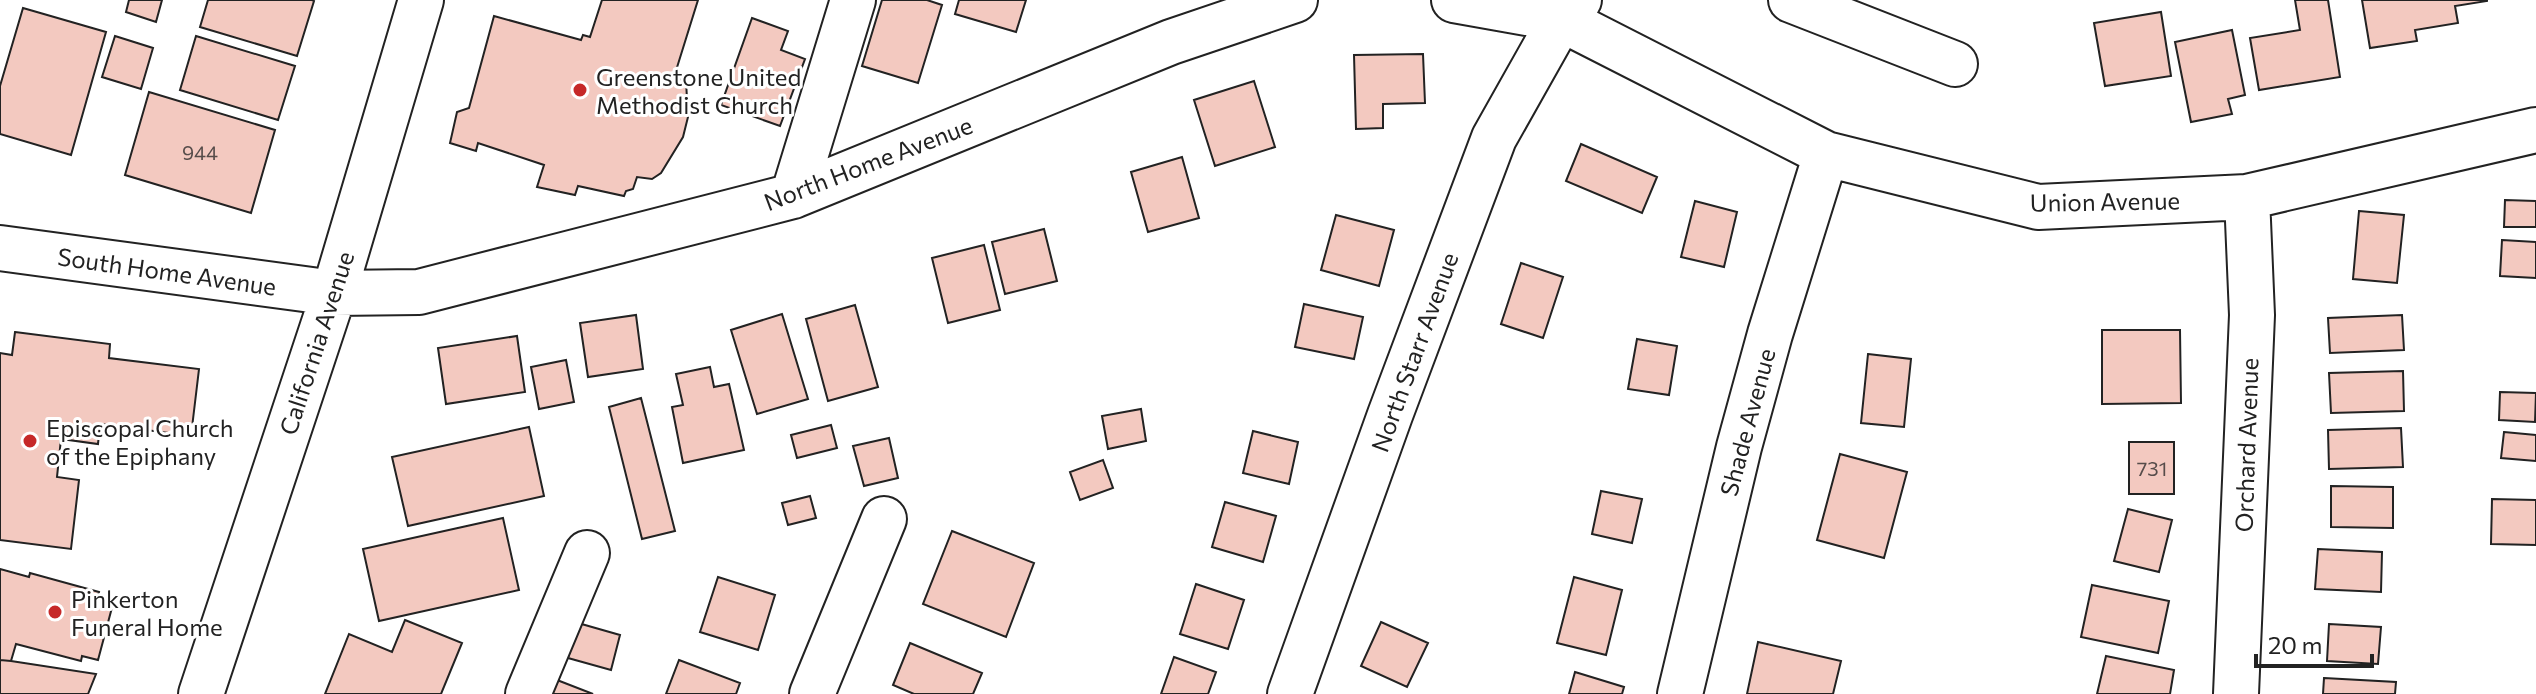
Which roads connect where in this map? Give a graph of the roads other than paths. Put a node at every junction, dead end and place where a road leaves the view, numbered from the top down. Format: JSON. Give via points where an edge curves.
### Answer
{"nodes":[{"id":1,"x":421,"y":0,"type":"edge"},
{"id":2,"x":853,"y":0,"type":"edge"},
{"id":3,"x":1183,"y":0,"type":"edge"},
{"id":4,"x":1295,"y":0,"type":"edge"},
{"id":5,"x":1454,"y":0,"type":"edge"},
{"id":6,"x":1791,"y":0,"type":"edge"},
{"id":7,"x":1570,"y":10,"type":"edge"},
{"id":8,"x":1880,"y":16,"type":"edge"},
{"id":9,"x":1171,"y":42,"type":"junction"},
{"id":10,"x":1955,"y":64,"type":"dead end"},
{"id":11,"x":2536,"y":130,"type":"edge"},
{"id":12,"x":1826,"y":154,"type":"junction"},
{"id":13,"x":793,"y":196,"type":"junction"},
{"id":14,"x":2247,"y":197,"type":"junction"},
{"id":15,"x":0,"y":248,"type":"edge"},
{"id":16,"x":334,"y":293,"type":"junction"},
{"id":17,"x":884,"y":519,"type":"dead end"},
{"id":18,"x":587,"y":553,"type":"dead end"},
{"id":19,"x":203,"y":689,"type":"edge"},
{"id":20,"x":528,"y":694,"type":"edge"},
{"id":21,"x":812,"y":694,"type":"edge"},
{"id":22,"x":1290,"y":694,"type":"edge"},
{"id":23,"x":1680,"y":694,"type":"edge"},
{"id":24,"x":2236,"y":694,"type":"edge"}],
"edges":[{"from":1,"to":16,"type":"street","name":"California Avenue"},
{"from":2,"to":13,"type":"street"},
{"from":3,"to":9,"type":"street"},
{"from":4,"to":9,"type":"street","name":"North Home Avenue"},
{"from":5,"to":7,"type":"street"},
{"from":6,"to":8,"type":"street"},
{"from":7,"to":12,"type":"street","name":"Union Avenue"},
{"from":7,"to":22,"type":"street","name":"North Starr Avenue","via":[[1494,138]]},
{"from":8,"to":10,"type":"street"},
{"from":9,"to":13,"type":"street","name":"North Home Avenue"},
{"from":11,"to":14,"type":"street","name":"Union Avenue"},
{"from":12,"to":14,"type":"street","name":"Union Avenue","via":[[2038,207]]},
{"from":12,"to":23,"type":"street","name":"Shade Avenue","via":[[1739,447]]},
{"from":13,"to":16,"type":"street","name":"North Home Avenue","via":[[419,292]]},
{"from":14,"to":24,"type":"street","name":"Orchard Avenue","via":[[2252,315]]},
{"from":15,"to":16,"type":"street","name":"South Home Avenue"},
{"from":16,"to":19,"type":"street","name":"California Avenue"},
{"from":17,"to":21,"type":"street"},
{"from":18,"to":20,"type":"street"}]}
